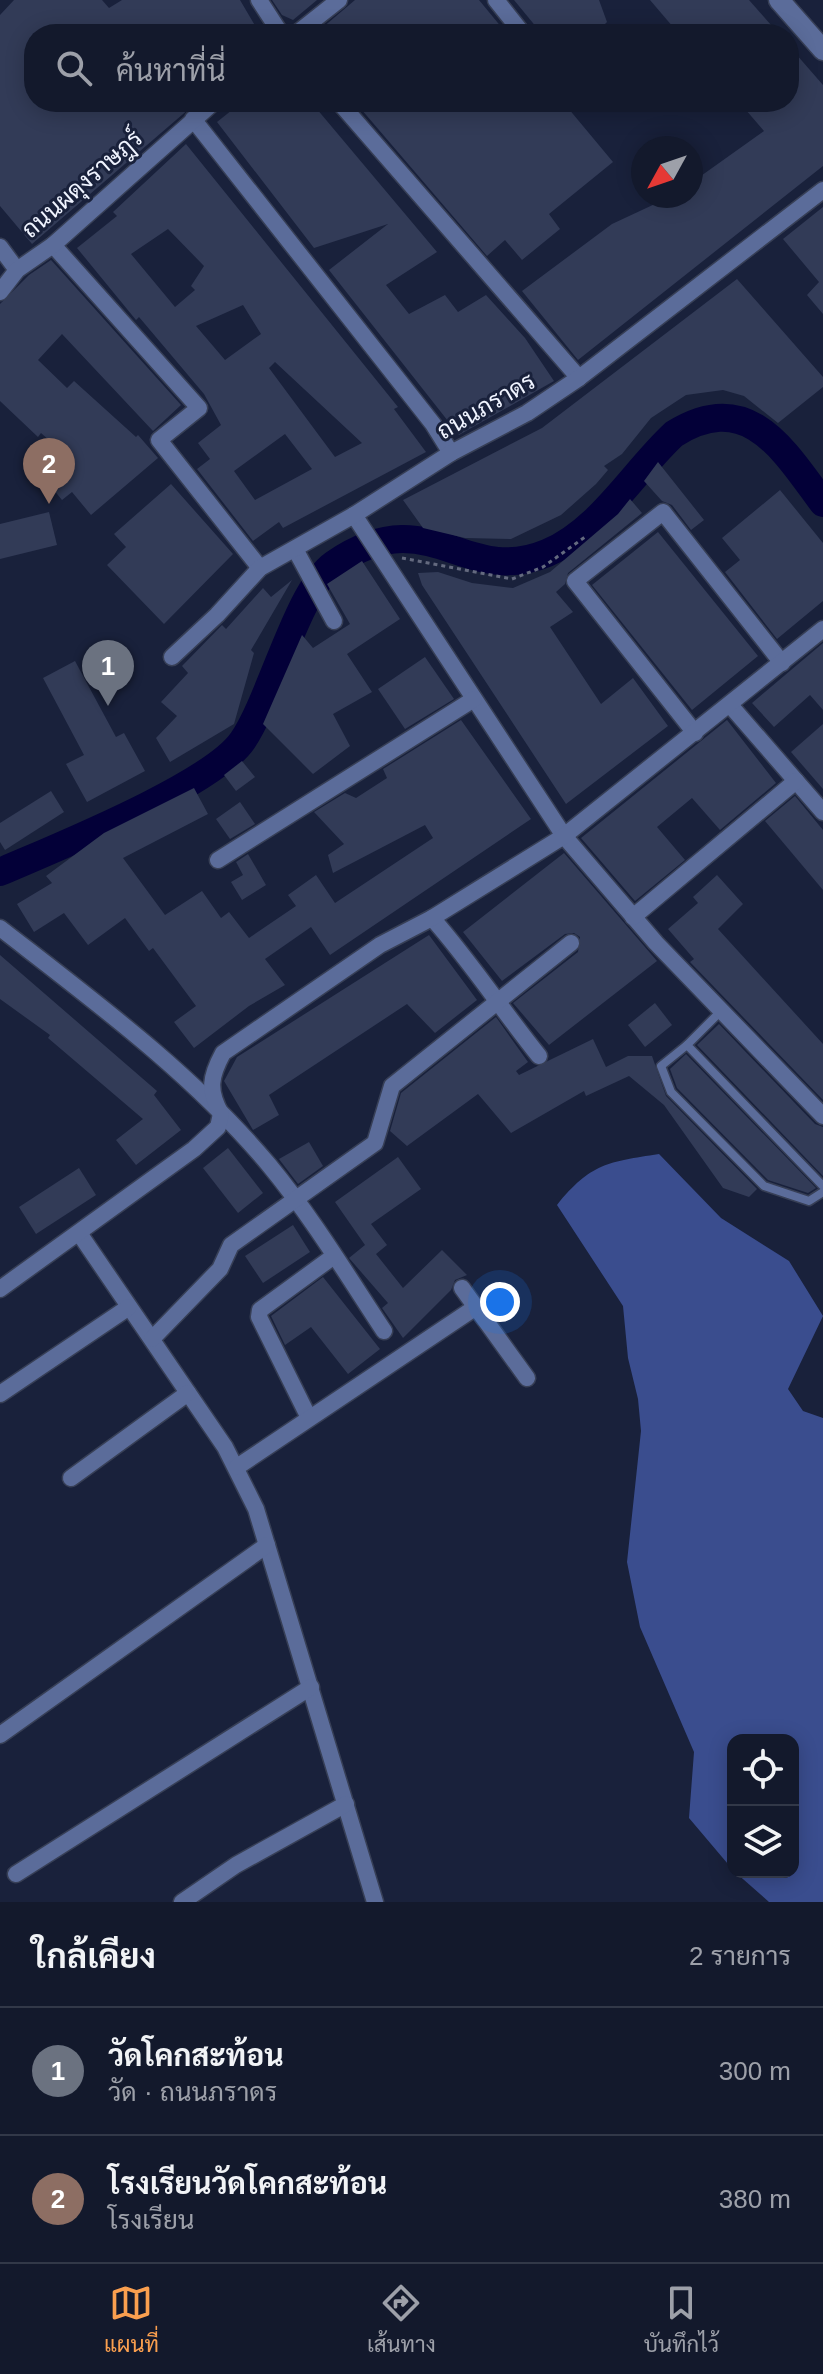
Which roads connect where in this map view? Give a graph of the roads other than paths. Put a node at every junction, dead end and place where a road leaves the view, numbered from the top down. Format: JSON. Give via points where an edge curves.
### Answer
{"nodes":[{"id":1,"x":259,"y":0,"type":"edge"},
{"id":2,"x":339,"y":0,"type":"edge"},
{"id":3,"x":496,"y":0,"type":"edge"},
{"id":4,"x":779,"y":0,"type":"edge"},
{"id":5,"x":275,"y":24,"type":"edge"},
{"id":6,"x":309,"y":24,"type":"edge"},
{"id":7,"x":515,"y":24,"type":"edge"},
{"id":8,"x":823,"y":50,"type":"edge"},
{"id":9,"x":202,"y":112,"type":"edge"},
{"id":10,"x":348,"y":112,"type":"edge"},
{"id":11,"x":193,"y":119,"type":"junction"},
{"id":12,"x":823,"y":190,"type":"edge"},
{"id":13,"x":53,"y":245,"type":"junction"},
{"id":14,"x":0,"y":247,"type":"edge"},
{"id":15,"x":17,"y":270,"type":"junction"},
{"id":16,"x":0,"y":292,"type":"edge"},
{"id":17,"x":579,"y":378,"type":"junction"},
{"id":18,"x":451,"y":453,"type":"junction"},
{"id":19,"x":359,"y":522,"type":"junction"},
{"id":20,"x":295,"y":549,"type":"junction"},
{"id":21,"x":260,"y":568,"type":"junction"},
{"id":22,"x":334,"y":621,"type":"dead end"},
{"id":23,"x":823,"y":629,"type":"edge"},
{"id":24,"x":172,"y":657,"type":"dead end"},
{"id":25,"x":782,"y":663,"type":"junction"},
{"id":26,"x":474,"y":699,"type":"junction"},
{"id":27,"x":730,"y":705,"type":"junction"},
{"id":28,"x":695,"y":733,"type":"junction"},
{"id":29,"x":796,"y":781,"type":"junction"},
{"id":30,"x":823,"y":812,"type":"edge"},
{"id":31,"x":564,"y":836,"type":"junction"},
{"id":32,"x":218,"y":860,"type":"dead end"},
{"id":33,"x":633,"y":917,"type":"junction"},
{"id":34,"x":432,"y":918,"type":"junction"},
{"id":35,"x":0,"y":928,"type":"edge"},
{"id":36,"x":571,"y":943,"type":"dead end"},
{"id":37,"x":495,"y":1003,"type":"junction"},
{"id":38,"x":721,"y":1011,"type":"junction"},
{"id":39,"x":687,"y":1045,"type":"junction"},
{"id":40,"x":539,"y":1056,"type":"dead end"},
{"id":41,"x":221,"y":1114,"type":"junction"},
{"id":42,"x":823,"y":1116,"type":"edge"},
{"id":43,"x":823,"y":1186,"type":"edge"},
{"id":44,"x":823,"y":1192,"type":"edge"},
{"id":45,"x":295,"y":1200,"type":"junction"},
{"id":46,"x":79,"y":1233,"type":"junction"},
{"id":47,"x":334,"y":1256,"type":"junction"},
{"id":48,"x":462,"y":1288,"type":"dead end"},
{"id":49,"x":0,"y":1289,"type":"edge"},
{"id":50,"x":129,"y":1307,"type":"junction"},
{"id":51,"x":476,"y":1307,"type":"junction"},
{"id":52,"x":384,"y":1331,"type":"dead end"},
{"id":53,"x":152,"y":1339,"type":"junction"},
{"id":54,"x":527,"y":1378,"type":"dead end"},
{"id":55,"x":188,"y":1393,"type":"junction"},
{"id":56,"x":0,"y":1394,"type":"edge"},
{"id":57,"x":309,"y":1418,"type":"junction"},
{"id":58,"x":237,"y":1467,"type":"junction"},
{"id":59,"x":71,"y":1478,"type":"dead end"},
{"id":60,"x":267,"y":1545,"type":"junction"},
{"id":61,"x":311,"y":1687,"type":"junction"},
{"id":62,"x":0,"y":1735,"type":"edge"},
{"id":63,"x":346,"y":1804,"type":"junction"},
{"id":64,"x":16,"y":1874,"type":"dead end"},
{"id":65,"x":182,"y":1902,"type":"edge"},
{"id":66,"x":375,"y":1902,"type":"edge"}],
"edges":[{"from":1,"to":5,"type":"street"},
{"from":2,"to":6,"type":"street"},
{"from":3,"to":7,"type":"street"},
{"from":4,"to":8,"type":"street"},
{"from":9,"to":11,"type":"street","name":"ถนนผดุงราษฎร์"},
{"from":10,"to":17,"type":"street"},
{"from":11,"to":13,"type":"street","name":"ถนนผดุงราษฎร์"},
{"from":11,"to":18,"type":"street"},
{"from":12,"to":17,"type":"street","name":"ถนนภราดร"},
{"from":13,"to":15,"type":"street","name":"ถนนผดุงราษฎร์"},
{"from":13,"to":21,"type":"street","via":[[199,408],[159,440]]},
{"from":14,"to":15,"type":"street"},
{"from":15,"to":16,"type":"street","name":"ถนนผดุงราษฎร์"},
{"from":17,"to":18,"type":"street","name":"ถนนภราดร"},
{"from":18,"to":19,"type":"street","name":"ถนนภราดร"},
{"from":19,"to":20,"type":"street","name":"ถนนภราดร"},
{"from":19,"to":26,"type":"street"},
{"from":20,"to":21,"type":"street","name":"ถนนภราดร"},
{"from":20,"to":22,"type":"street"},
{"from":21,"to":24,"type":"street","name":"ถนนภราดร"},
{"from":23,"to":25,"type":"street"},
{"from":25,"to":27,"type":"street"},
{"from":25,"to":28,"type":"street","via":[[663,512],[575,581]]},
{"from":26,"to":31,"type":"street"},
{"from":26,"to":32,"type":"street"},
{"from":27,"to":28,"type":"street"},
{"from":27,"to":29,"type":"street"},
{"from":28,"to":31,"type":"street"},
{"from":29,"to":30,"type":"street"},
{"from":29,"to":33,"type":"street"},
{"from":31,"to":33,"type":"street"},
{"from":31,"to":34,"type":"street"},
{"from":33,"to":38,"type":"street"},
{"from":34,"to":37,"type":"street","via":[[472,964]]},
{"from":34,"to":41,"type":"street","via":[[380,945],[223,1053],[211,1075],[212,1096]]},
{"from":35,"to":41,"type":"street","via":[[180,1073]]},
{"from":36,"to":37,"type":"street"},
{"from":37,"to":40,"type":"street"},
{"from":37,"to":45,"type":"street","via":[[392,1086],[375,1143]]},
{"from":38,"to":39,"type":"lane"},
{"from":38,"to":42,"type":"street"},
{"from":39,"to":43,"type":"lane"},
{"from":39,"to":44,"type":"lane","via":[[661,1066],[671,1092],[764,1186],[809,1201]]},
{"from":41,"to":45,"type":"street"},
{"from":41,"to":46,"type":"street","via":[[218,1127],[194,1149]]},
{"from":45,"to":47,"type":"street"},
{"from":45,"to":53,"type":"street","via":[[231,1245],[220,1269]]},
{"from":46,"to":49,"type":"street"},
{"from":46,"to":50,"type":"street"},
{"from":47,"to":52,"type":"street"},
{"from":47,"to":57,"type":"street","via":[[260,1310]]},
{"from":48,"to":51,"type":"street"},
{"from":50,"to":53,"type":"street"},
{"from":50,"to":56,"type":"street"},
{"from":51,"to":54,"type":"street"},
{"from":51,"to":57,"type":"street"},
{"from":53,"to":55,"type":"street"},
{"from":55,"to":58,"type":"street"},
{"from":55,"to":59,"type":"street"},
{"from":57,"to":58,"type":"street"},
{"from":58,"to":60,"type":"street"},
{"from":60,"to":61,"type":"street"},
{"from":60,"to":62,"type":"street"},
{"from":61,"to":63,"type":"street"},
{"from":61,"to":64,"type":"street"},
{"from":63,"to":65,"type":"street","via":[[236,1865]]},
{"from":63,"to":66,"type":"street"}]}
